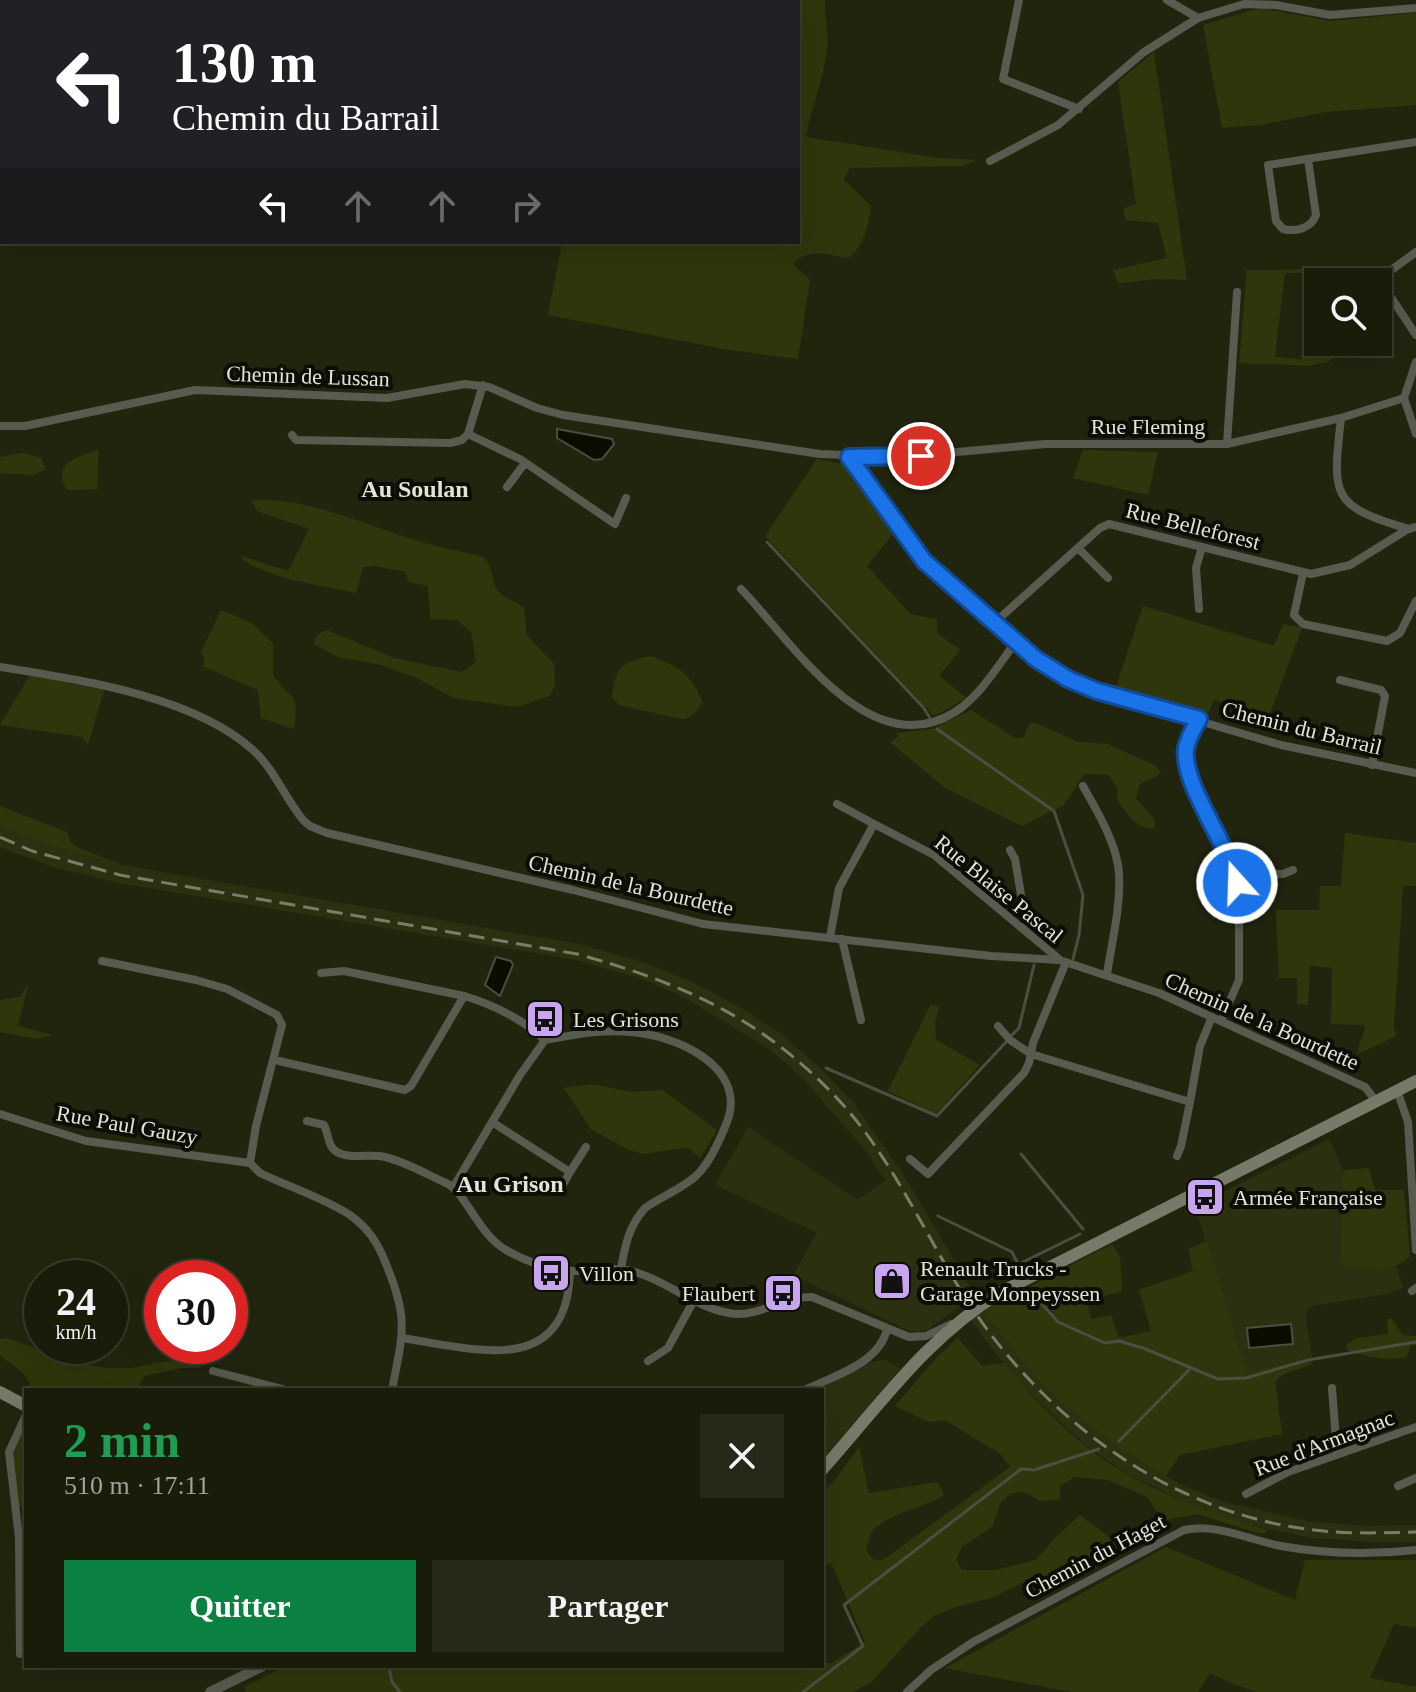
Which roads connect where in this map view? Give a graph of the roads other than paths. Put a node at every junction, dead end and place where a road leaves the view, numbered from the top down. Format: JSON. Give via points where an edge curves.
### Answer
{"nodes":[{"id":1,"x":1019,"y":0,"type":"edge"},
{"id":2,"x":1167,"y":0,"type":"edge"},
{"id":3,"x":1416,"y":8,"type":"edge"},
{"id":4,"x":1198,"y":18,"type":"junction"},
{"id":5,"x":1079,"y":109,"type":"junction"},
{"id":6,"x":1416,"y":142,"type":"edge"},
{"id":7,"x":1308,"y":159,"type":"junction"},
{"id":8,"x":990,"y":161,"type":"dead end"},
{"id":9,"x":1416,"y":252,"type":"edge"},
{"id":10,"x":1237,"y":292,"type":"dead end"},
{"id":11,"x":1416,"y":335,"type":"edge"},
{"id":12,"x":1416,"y":362,"type":"edge"},
{"id":13,"x":483,"y":385,"type":"junction"},
{"id":14,"x":1404,"y":398,"type":"junction"},
{"id":15,"x":1341,"y":418,"type":"junction"},
{"id":16,"x":0,"y":426,"type":"edge"},
{"id":17,"x":468,"y":434,"type":"junction"},
{"id":18,"x":1416,"y":434,"type":"edge"},
{"id":19,"x":292,"y":435,"type":"dead end"},
{"id":20,"x":1227,"y":444,"type":"junction"},
{"id":21,"x":849,"y":457,"type":"junction"},
{"id":22,"x":525,"y":463,"type":"junction"},
{"id":23,"x":507,"y":487,"type":"dead end"},
{"id":24,"x":626,"y":498,"type":"dead end"},
{"id":25,"x":1413,"y":530,"type":"edge"},
{"id":26,"x":1202,"y":547,"type":"junction"},
{"id":27,"x":1078,"y":548,"type":"junction"},
{"id":28,"x":1303,"y":573,"type":"junction"},
{"id":29,"x":1108,"y":578,"type":"dead end"},
{"id":30,"x":741,"y":589,"type":"dead end"},
{"id":31,"x":1416,"y":601,"type":"edge"},
{"id":32,"x":1199,"y":609,"type":"dead end"},
{"id":33,"x":993,"y":624,"type":"junction"},
{"id":34,"x":1015,"y":643,"type":"junction"},
{"id":35,"x":0,"y":667,"type":"edge"},
{"id":36,"x":1340,"y":680,"type":"dead end"},
{"id":37,"x":1199,"y":719,"type":"junction"},
{"id":38,"x":1372,"y":765,"type":"junction"},
{"id":39,"x":1416,"y":773,"type":"edge"},
{"id":40,"x":1083,"y":786,"type":"dead end"},
{"id":41,"x":837,"y":804,"type":"dead end"},
{"id":42,"x":874,"y":824,"type":"junction"},
{"id":43,"x":927,"y":836,"type":"dead end"},
{"id":44,"x":921,"y":848,"type":"junction"},
{"id":45,"x":1010,"y":850,"type":"dead end"},
{"id":46,"x":1293,"y":870,"type":"dead end"},
{"id":47,"x":1235,"y":873,"type":"junction"},
{"id":48,"x":1027,"y":932,"type":"junction"},
{"id":49,"x":830,"y":937,"type":"junction"},
{"id":50,"x":842,"y":939,"type":"junction"},
{"id":51,"x":102,"y":961,"type":"dead end"},
{"id":52,"x":1063,"y":961,"type":"junction"},
{"id":53,"x":321,"y":973,"type":"dead end"},
{"id":54,"x":1107,"y":974,"type":"junction"},
{"id":55,"x":464,"y":996,"type":"junction"},
{"id":56,"x":1217,"y":1019,"type":"junction"},
{"id":57,"x":861,"y":1020,"type":"dead end"},
{"id":58,"x":998,"y":1026,"type":"dead end"},
{"id":59,"x":545,"y":1040,"type":"junction"},
{"id":60,"x":1031,"y":1054,"type":"junction"},
{"id":61,"x":279,"y":1061,"type":"dead end"},
{"id":62,"x":1416,"y":1081,"type":"edge"},
{"id":63,"x":1397,"y":1090,"type":"junction"},
{"id":64,"x":1376,"y":1101,"type":"junction"},
{"id":65,"x":1190,"y":1102,"type":"junction"},
{"id":66,"x":0,"y":1114,"type":"edge"},
{"id":67,"x":307,"y":1121,"type":"dead end"},
{"id":68,"x":492,"y":1122,"type":"junction"},
{"id":69,"x":586,"y":1147,"type":"dead end"},
{"id":70,"x":1177,"y":1156,"type":"dead end"},
{"id":71,"x":910,"y":1159,"type":"dead end"},
{"id":72,"x":250,"y":1163,"type":"junction"},
{"id":73,"x":570,"y":1172,"type":"junction"},
{"id":74,"x":454,"y":1186,"type":"junction"},
{"id":75,"x":561,"y":1188,"type":"dead end"},
{"id":76,"x":1415,"y":1229,"type":"edge"},
{"id":77,"x":1416,"y":1250,"type":"edge"},
{"id":78,"x":621,"y":1269,"type":"junction"},
{"id":79,"x":570,"y":1271,"type":"junction"},
{"id":80,"x":793,"y":1287,"type":"dead end"},
{"id":81,"x":796,"y":1297,"type":"junction"},
{"id":82,"x":694,"y":1300,"type":"junction"},
{"id":83,"x":958,"y":1320,"type":"junction"},
{"id":84,"x":887,"y":1329,"type":"junction"},
{"id":85,"x":402,"y":1338,"type":"junction"},
{"id":86,"x":648,"y":1361,"type":"dead end"},
{"id":87,"x":213,"y":1371,"type":"dead end"},
{"id":88,"x":257,"y":1386,"type":"edge"},
{"id":89,"x":392,"y":1388,"type":"edge"},
{"id":90,"x":809,"y":1388,"type":"edge"},
{"id":91,"x":1332,"y":1388,"type":"dead end"},
{"id":92,"x":0,"y":1392,"type":"edge"},
{"id":93,"x":24,"y":1405,"type":"edge"},
{"id":94,"x":24,"y":1419,"type":"edge"},
{"id":95,"x":1416,"y":1427,"type":"edge"},
{"id":96,"x":1337,"y":1454,"type":"junction"},
{"id":97,"x":824,"y":1468,"type":"edge"},
{"id":98,"x":1416,"y":1478,"type":"edge"},
{"id":99,"x":1398,"y":1486,"type":"dead end"},
{"id":100,"x":1246,"y":1494,"type":"dead end"},
{"id":101,"x":1416,"y":1550,"type":"edge"},
{"id":102,"x":20,"y":1654,"type":"dead end"},
{"id":103,"x":260,"y":1668,"type":"edge"},
{"id":104,"x":233,"y":1687,"type":"edge"},
{"id":105,"x":210,"y":1692,"type":"edge"},
{"id":106,"x":907,"y":1692,"type":"edge"}],
"edges":[{"from":1,"to":5,"type":"street","via":[[1003,79]]},
{"from":2,"to":4,"type":"street"},
{"from":3,"to":4,"type":"street","via":[[1330,15],[1244,4]]},
{"from":4,"to":5,"type":"street","via":[[1144,52]]},
{"from":5,"to":8,"type":"street"},
{"from":6,"to":7,"type":"street"},
{"from":7,"to":7,"type":"street","via":[[1268,165],[1276,221],[1283,229],[1306,228],[1314,221]]},
{"from":9,"to":11,"type":"street","via":[[1379,279]]},
{"from":10,"to":20,"type":"street"},
{"from":12,"to":14,"type":"street"},
{"from":13,"to":16,"type":"street","name":"Chemin de Lussan","via":[[387,398],[195,390],[25,426]]},
{"from":13,"to":17,"type":"street"},
{"from":13,"to":21,"type":"street","name":"Chemin de Lussan","via":[[563,415]]},
{"from":14,"to":15,"type":"street","name":"Rue Fleming"},
{"from":14,"to":18,"type":"street"},
{"from":15,"to":20,"type":"street","name":"Rue Fleming"},
{"from":15,"to":25,"type":"street","via":[[1335,473],[1345,498],[1366,516]]},
{"from":17,"to":19,"type":"street","via":[[450,443],[296,440]]},
{"from":17,"to":22,"type":"street"},
{"from":20,"to":21,"type":"street","name":"Rue Fleming","via":[[1045,444]]},
{"from":21,"to":33,"type":"street","name":"Chemin du Barrail","via":[[924,561]]},
{"from":22,"to":23,"type":"street"},
{"from":22,"to":24,"type":"street","via":[[615,524]]},
{"from":25,"to":28,"type":"street","name":"Rue Belleforest","via":[[1341,569]]},
{"from":26,"to":27,"type":"street","name":"Rue Belleforest","via":[[1109,524]]},
{"from":26,"to":28,"type":"street","name":"Rue Belleforest"},
{"from":26,"to":32,"type":"street","via":[[1196,568]]},
{"from":27,"to":29,"type":"street"},
{"from":27,"to":33,"type":"street","name":"Rue Belleforest"},
{"from":28,"to":31,"type":"street","via":[[1294,615],[1303,624],[1387,641],[1400,633]]},
{"from":30,"to":34,"type":"street","via":[[814,673],[898,726],[920,726],[954,713]]},
{"from":33,"to":34,"type":"street","name":"Chemin du Barrail"},
{"from":34,"to":37,"type":"street","name":"Chemin du Barrail","via":[[1081,685]]},
{"from":35,"to":49,"type":"street","name":"Chemin de la Bourdette","via":[[103,685],[217,726],[254,751],[303,820],[327,833],[703,924]]},
{"from":36,"to":38,"type":"street","via":[[1381,690],[1385,696]]},
{"from":37,"to":38,"type":"street","name":"Chemin du Barrail","via":[[1281,745]]},
{"from":37,"to":47,"type":"street","via":[[1187,744],[1188,770]]},
{"from":38,"to":39,"type":"street","name":"Chemin du Barrail"},
{"from":40,"to":54,"type":"street","via":[[1119,870]]},
{"from":41,"to":42,"type":"street","name":"Rue Blaise Pascal"},
{"from":42,"to":44,"type":"street","name":"Rue Blaise Pascal"},
{"from":42,"to":49,"type":"street","via":[[839,888]]},
{"from":43,"to":44,"type":"street"},
{"from":44,"to":48,"type":"street","name":"Rue Blaise Pascal"},
{"from":45,"to":48,"type":"street"},
{"from":46,"to":47,"type":"street"},
{"from":47,"to":56,"type":"street","via":[[1240,976]]},
{"from":48,"to":52,"type":"street","name":"Rue Blaise Pascal"},
{"from":49,"to":50,"type":"street","name":"Chemin de la Bourdette"},
{"from":50,"to":52,"type":"street","name":"Chemin de la Bourdette"},
{"from":50,"to":57,"type":"street"},
{"from":51,"to":72,"type":"street","via":[[227,989],[279,1017],[282,1025]]},
{"from":52,"to":54,"type":"street","name":"Chemin de la Bourdette"},
{"from":52,"to":60,"type":"street"},
{"from":53,"to":55,"type":"street","via":[[344,971]]},
{"from":54,"to":56,"type":"street","name":"Chemin de la Bourdette"},
{"from":55,"to":59,"type":"street","via":[[500,1010]]},
{"from":55,"to":61,"type":"street","via":[[405,1090]]},
{"from":56,"to":64,"type":"street","name":"Chemin de la Bourdette","via":[[1365,1087]]},
{"from":56,"to":65,"type":"street","via":[[1200,1046]]},
{"from":58,"to":60,"type":"street"},
{"from":59,"to":68,"type":"street"},
{"from":59,"to":78,"type":"street","via":[[587,1032],[668,1039],[700,1056],[727,1083],[730,1116],[714,1152],[696,1176],[639,1215],[627,1236]]},
{"from":60,"to":65,"type":"street"},
{"from":60,"to":71,"type":"street","via":[[1024,1073],[928,1174]]},
{"from":62,"to":63,"type":"main road"},
{"from":63,"to":64,"type":"main road"},
{"from":63,"to":76,"type":"street","via":[[1408,1122]]},
{"from":64,"to":83,"type":"main road","via":[[1001,1292]]},
{"from":65,"to":70,"type":"street"},
{"from":66,"to":72,"type":"street","name":"Rue Paul Gauzy","via":[[86,1141]]},
{"from":67,"to":74,"type":"street","via":[[324,1125],[339,1153],[383,1156]]},
{"from":68,"to":73,"type":"street"},
{"from":68,"to":74,"type":"street"},
{"from":69,"to":73,"type":"street"},
{"from":72,"to":85,"type":"street","via":[[367,1229],[401,1302]]},
{"from":73,"to":75,"type":"street"},
{"from":74,"to":79,"type":"street","via":[[497,1244],[535,1264]]},
{"from":76,"to":77,"type":"street"},
{"from":78,"to":79,"type":"street"},
{"from":78,"to":82,"type":"street"},
{"from":79,"to":85,"type":"street","via":[[561,1318],[550,1334],[530,1347],[499,1351]]},
{"from":80,"to":81,"type":"street"},
{"from":81,"to":82,"type":"street","via":[[745,1314]]},
{"from":81,"to":84,"type":"street","via":[[824,1300]]},
{"from":82,"to":86,"type":"street","via":[[668,1348]]},
{"from":83,"to":84,"type":"street","via":[[918,1337]]},
{"from":83,"to":97,"type":"main road"},
{"from":84,"to":90,"type":"street","via":[[884,1342],[868,1358]]},
{"from":85,"to":89,"type":"street"},
{"from":87,"to":88,"type":"street"},
{"from":91,"to":96,"type":"street"},
{"from":92,"to":93,"type":"main road"},
{"from":94,"to":102,"type":"street","via":[[9,1452],[19,1538]]},
{"from":95,"to":96,"type":"street","name":"Rue d'Armagnac"},
{"from":96,"to":100,"type":"street","name":"Rue d'Armagnac"},
{"from":98,"to":99,"type":"street"},
{"from":101,"to":106,"type":"street","name":"Chemin du Haget","via":[[1329,1552],[1212,1528],[1184,1530],[973,1642]]},
{"from":103,"to":104,"type":"street"},
{"from":104,"to":105,"type":"street"}]}
